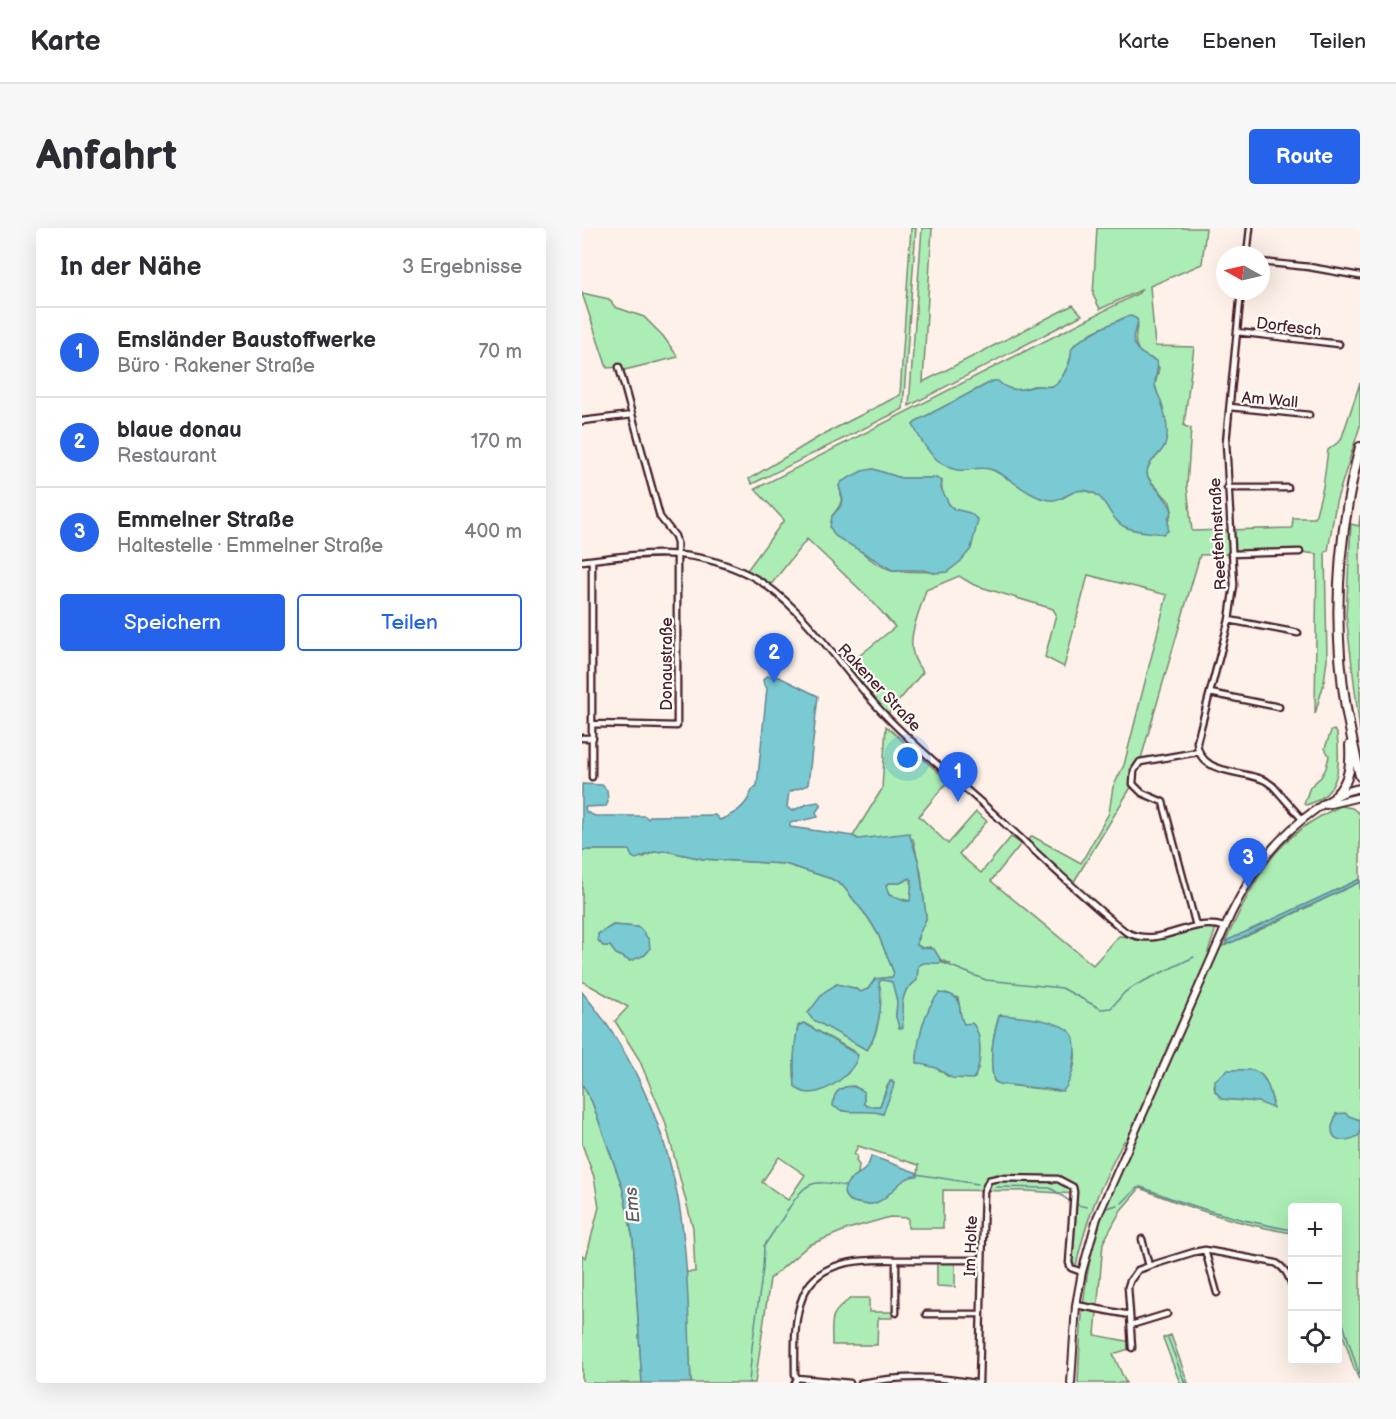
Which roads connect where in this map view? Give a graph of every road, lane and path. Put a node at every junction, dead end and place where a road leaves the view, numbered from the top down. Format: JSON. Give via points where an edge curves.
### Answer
{"nodes":[{"id":1,"x":1250,"y":228,"type":"edge"},
{"id":2,"x":1249,"y":246,"type":"edge"},
{"id":3,"x":1270,"y":263,"type":"edge"},
{"id":4,"x":1360,"y":276,"type":"edge"},
{"id":5,"x":1240,"y":300,"type":"edge"},
{"id":6,"x":1237,"y":332,"type":"junction"},
{"id":7,"x":1340,"y":344,"type":"dead end"},
{"id":8,"x":619,"y":367,"type":"dead end"},
{"id":9,"x":1230,"y":407,"type":"junction"},
{"id":10,"x":1309,"y":414,"type":"dead end"},
{"id":11,"x":632,"y":415,"type":"junction"},
{"id":12,"x":582,"y":421,"type":"edge"},
{"id":13,"x":1360,"y":447,"type":"edge"},
{"id":14,"x":1227,"y":488,"type":"junction"},
{"id":15,"x":1288,"y":488,"type":"dead end"},
{"id":16,"x":1300,"y":552,"type":"dead end"},
{"id":17,"x":678,"y":554,"type":"junction"},
{"id":18,"x":1232,"y":554,"type":"junction"},
{"id":19,"x":592,"y":560,"type":"junction"},
{"id":20,"x":582,"y":561,"type":"edge"},
{"id":21,"x":1229,"y":620,"type":"junction"},
{"id":22,"x":1298,"y":633,"type":"dead end"},
{"id":23,"x":1210,"y":693,"type":"junction"},
{"id":24,"x":1279,"y":707,"type":"dead end"},
{"id":25,"x":1348,"y":716,"type":"junction"},
{"id":26,"x":593,"y":724,"type":"junction"},
{"id":27,"x":582,"y":738,"type":"edge"},
{"id":28,"x":593,"y":738,"type":"junction"},
{"id":29,"x":1198,"y":752,"type":"junction"},
{"id":30,"x":1360,"y":776,"type":"edge"},
{"id":31,"x":592,"y":777,"type":"dead end"},
{"id":32,"x":1360,"y":788,"type":"edge"},
{"id":33,"x":1336,"y":795,"type":"junction"},
{"id":34,"x":1360,"y":797,"type":"edge"},
{"id":35,"x":1320,"y":807,"type":"junction"},
{"id":36,"x":1302,"y":819,"type":"junction"},
{"id":37,"x":1196,"y":926,"type":"junction"},
{"id":38,"x":1224,"y":927,"type":"junction"},
{"id":39,"x":1142,"y":1239,"type":"dead end"},
{"id":40,"x":1205,"y":1250,"type":"junction"},
{"id":41,"x":896,"y":1260,"type":"junction"},
{"id":42,"x":982,"y":1260,"type":"junction"},
{"id":43,"x":1149,"y":1266,"type":"junction"},
{"id":44,"x":1082,"y":1272,"type":"junction"},
{"id":45,"x":1288,"y":1273,"type":"edge"},
{"id":46,"x":1217,"y":1293,"type":"dead end"},
{"id":47,"x":1076,"y":1305,"type":"junction"},
{"id":48,"x":896,"y":1313,"type":"dead end"},
{"id":49,"x":926,"y":1314,"type":"dead end"},
{"id":50,"x":981,"y":1314,"type":"junction"},
{"id":51,"x":1167,"y":1314,"type":"dead end"},
{"id":52,"x":1130,"y":1315,"type":"junction"},
{"id":53,"x":1131,"y":1325,"type":"junction"},
{"id":54,"x":1132,"y":1348,"type":"dead end"},
{"id":55,"x":796,"y":1380,"type":"edge"},
{"id":56,"x":936,"y":1381,"type":"edge"},
{"id":57,"x":850,"y":1383,"type":"edge"},
{"id":58,"x":861,"y":1383,"type":"edge"},
{"id":59,"x":977,"y":1383,"type":"edge"},
{"id":60,"x":1071,"y":1383,"type":"edge"}],
"edges":[{"from":1,"to":2,"type":"street"},
{"from":3,"to":4,"type":"street"},
{"from":5,"to":6,"type":"street","name":"Reetfehnstraße"},
{"from":6,"to":7,"type":"street","name":"Dorfesch"},
{"from":6,"to":9,"type":"street","name":"Reetfehnstraße"},
{"from":8,"to":11,"type":"street"},
{"from":9,"to":10,"type":"street","name":"Am Wall"},
{"from":9,"to":14,"type":"street","name":"Reetfehnstraße"},
{"from":11,"to":12,"type":"street"},
{"from":11,"to":17,"type":"street","via":[[660,517],[675,536]]},
{"from":13,"to":25,"type":"main road","via":[[1345,517],[1339,590]]},
{"from":14,"to":15,"type":"street"},
{"from":14,"to":18,"type":"street","name":"Reetfehnstraße"},
{"from":16,"to":18,"type":"street"},
{"from":17,"to":19,"type":"street","name":"Rakener Straße"},
{"from":17,"to":26,"type":"street","name":"Donaustraße","via":[[678,726]]},
{"from":17,"to":37,"type":"street","name":"Rakener Straße","via":[[738,570],[784,599],[886,717],[1126,932],[1150,939]]},
{"from":18,"to":21,"type":"street","name":"Reetfehnstraße","via":[[1234,585]]},
{"from":19,"to":20,"type":"street","name":"Rakener Straße"},
{"from":19,"to":26,"type":"street"},
{"from":21,"to":22,"type":"street"},
{"from":21,"to":23,"type":"street","name":"Reetfehnstraße"},
{"from":23,"to":24,"type":"street"},
{"from":23,"to":29,"type":"street","name":"Reetfehnstraße"},
{"from":25,"to":30,"type":"main road"},
{"from":25,"to":33,"type":"main road","via":[[1350,770]]},
{"from":26,"to":28,"type":"street"},
{"from":27,"to":28,"type":"street"},
{"from":28,"to":31,"type":"street"},
{"from":29,"to":36,"type":"street","via":[[1207,764],[1266,781]]},
{"from":29,"to":37,"type":"street","via":[[1140,762],[1133,784],[1142,793],[1163,802]]},
{"from":32,"to":33,"type":"street"},
{"from":33,"to":35,"type":"street"},
{"from":34,"to":35,"type":"street"},
{"from":35,"to":36,"type":"street"},
{"from":36,"to":38,"type":"street","via":[[1266,854]]},
{"from":37,"to":38,"type":"street","name":"Rakener Straße"},
{"from":38,"to":44,"type":"street","via":[[1097,1218]]},
{"from":39,"to":43,"type":"street"},
{"from":40,"to":43,"type":"street"},
{"from":40,"to":45,"type":"street","via":[[1276,1263]]},
{"from":40,"to":46,"type":"street"},
{"from":41,"to":42,"type":"street"},
{"from":41,"to":48,"type":"street"},
{"from":41,"to":55,"type":"street","via":[[841,1264],[809,1286],[796,1327]]},
{"from":42,"to":44,"type":"street","name":"Im Holte","via":[[984,1191],[989,1180],[1058,1179],[1073,1187],[1069,1266]]},
{"from":42,"to":50,"type":"street","name":"Im Holte"},
{"from":43,"to":52,"type":"street","via":[[1138,1270],[1130,1281]]},
{"from":44,"to":47,"type":"street"},
{"from":47,"to":52,"type":"street"},
{"from":47,"to":60,"type":"street"},
{"from":49,"to":50,"type":"street"},
{"from":50,"to":59,"type":"street","name":"Im Holte"},
{"from":51,"to":53,"type":"street"},
{"from":52,"to":53,"type":"street"},
{"from":53,"to":54,"type":"street"},
{"from":55,"to":57,"type":"street"},
{"from":56,"to":58,"type":"street","via":[[889,1378]]},
{"from":56,"to":59,"type":"street","via":[[945,1377]]}]}
